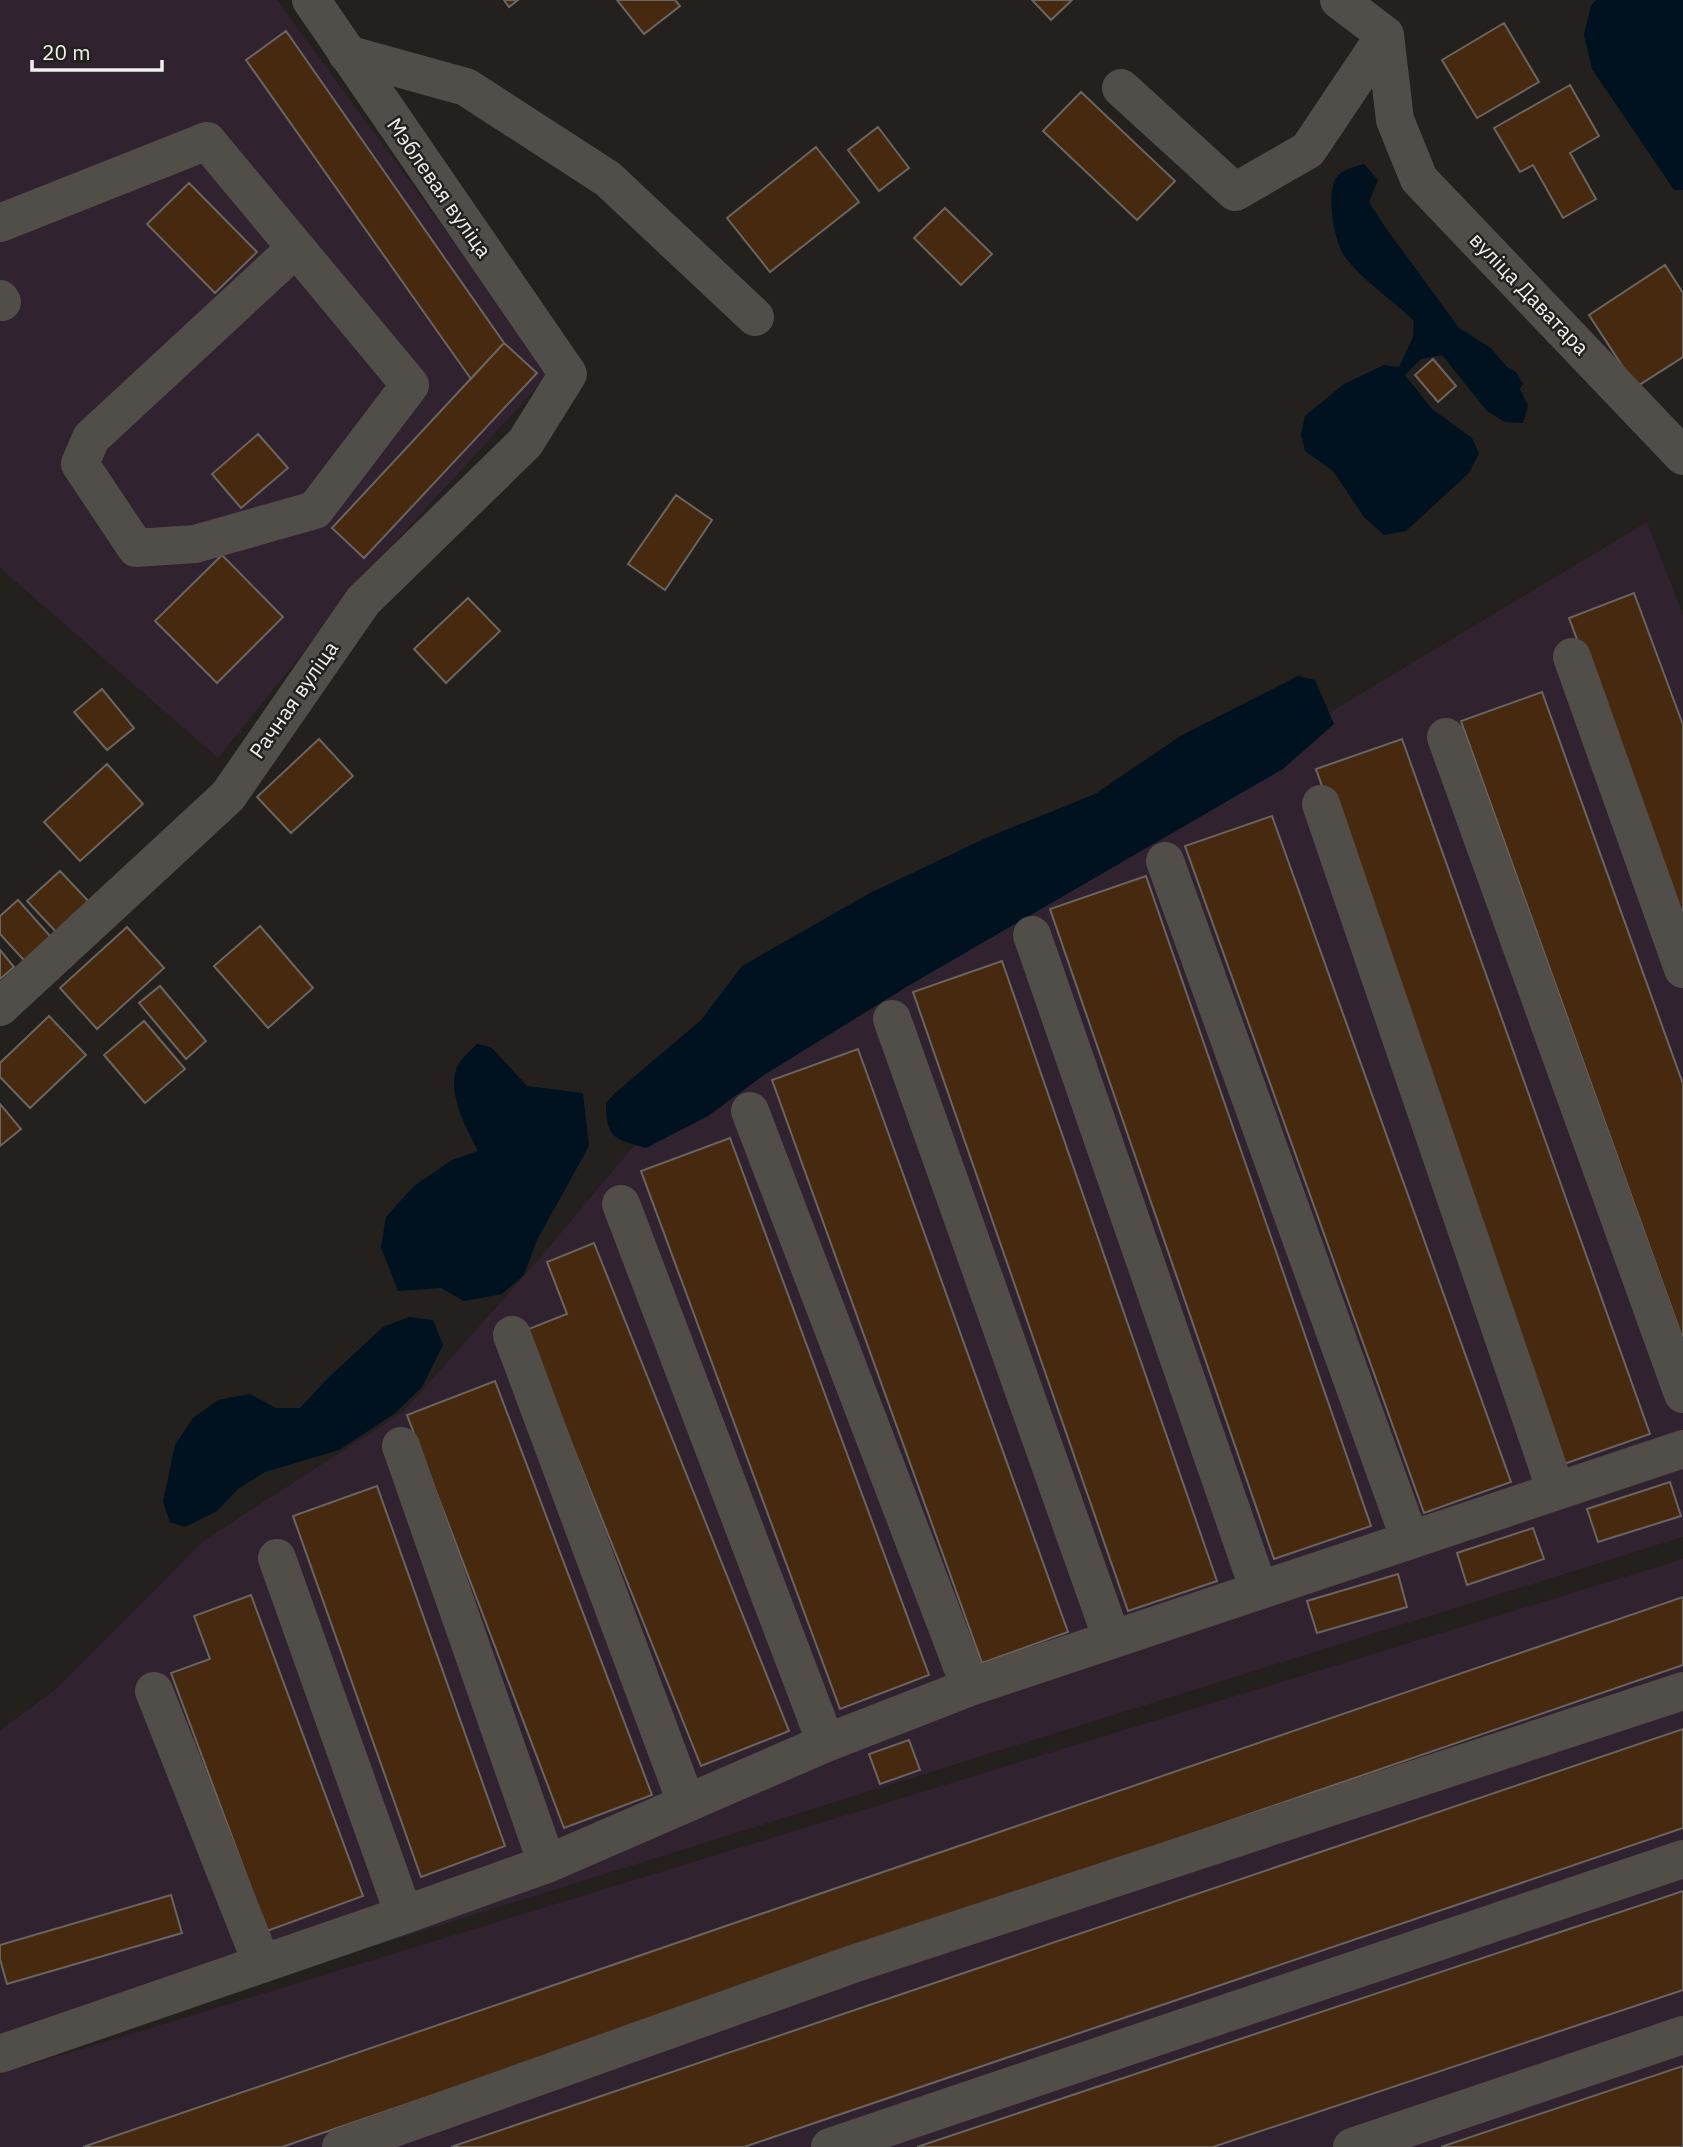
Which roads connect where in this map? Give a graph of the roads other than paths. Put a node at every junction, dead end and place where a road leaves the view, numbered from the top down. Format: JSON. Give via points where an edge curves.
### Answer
{"nodes":[{"id":1,"x":311,"y":0,"type":"edge"},
{"id":2,"x":1339,"y":0,"type":"edge"},
{"id":3,"x":1385,"y":35,"type":"junction"},
{"id":4,"x":347,"y":54,"type":"junction"},
{"id":5,"x":1121,"y":88,"type":"dead end"},
{"id":6,"x":0,"y":223,"type":"edge"},
{"id":7,"x":296,"y":248,"type":"junction"},
{"id":8,"x":755,"y":317,"type":"dead end"},
{"id":9,"x":568,"y":374,"type":"joint"},
{"id":10,"x":1683,"y":456,"type":"edge"},
{"id":11,"x":1572,"y":657,"type":"dead end"},
{"id":12,"x":1446,"y":737,"type":"dead end"},
{"id":13,"x":1321,"y":804,"type":"dead end"},
{"id":14,"x":1165,"y":861,"type":"dead end"},
{"id":15,"x":1032,"y":936,"type":"dead end"},
{"id":16,"x":1683,"y":969,"type":"edge"},
{"id":17,"x":0,"y":1007,"type":"edge"},
{"id":18,"x":892,"y":1019,"type":"dead end"},
{"id":19,"x":750,"y":1111,"type":"dead end"},
{"id":20,"x":621,"y":1203,"type":"dead end"},
{"id":21,"x":512,"y":1335,"type":"dead end"},
{"id":22,"x":1683,"y":1394,"type":"edge"},
{"id":23,"x":401,"y":1446,"type":"dead end"},
{"id":24,"x":1683,"y":1449,"type":"edge"},
{"id":25,"x":1556,"y":1491,"type":"junction"},
{"id":26,"x":1410,"y":1540,"type":"junction"},
{"id":27,"x":277,"y":1558,"type":"dead end"},
{"id":28,"x":1259,"y":1590,"type":"junction"},
{"id":29,"x":1112,"y":1639,"type":"junction"},
{"id":30,"x":970,"y":1687,"type":"junction"},
{"id":31,"x":154,"y":1691,"type":"dead end"},
{"id":32,"x":1683,"y":1692,"type":"edge"},
{"id":33,"x":826,"y":1743,"type":"junction"},
{"id":34,"x":686,"y":1802,"type":"junction"},
{"id":35,"x":1683,"y":1858,"type":"edge"},
{"id":36,"x":547,"y":1864,"type":"junction"},
{"id":37,"x":404,"y":1915,"type":"junction"},
{"id":38,"x":262,"y":1964,"type":"junction"},
{"id":39,"x":1683,"y":2035,"type":"edge"},
{"id":40,"x":0,"y":2054,"type":"edge"},
{"id":41,"x":341,"y":2147,"type":"edge"},
{"id":42,"x":830,"y":2147,"type":"edge"},
{"id":43,"x":1352,"y":2147,"type":"edge"}],
"edges":[{"from":1,"to":4,"type":"street","name":"Мэблевая вуліца"},
{"from":2,"to":3,"type":"street"},
{"from":3,"to":5,"type":"street","via":[[1308,150],[1235,192]]},
{"from":3,"to":10,"type":"street","name":"вуліца Даватара","via":[[1395,120],[1419,179]]},
{"from":4,"to":8,"type":"street","via":[[466,87],[608,179]]},
{"from":4,"to":9,"type":"street","name":"Мэблевая вуліца"},
{"from":6,"to":7,"type":"street","via":[[207,141]]},
{"from":7,"to":7,"type":"street","via":[[91,438],[80,464],[136,548],[195,544],[315,510],[410,385]]},
{"from":9,"to":17,"type":"street","name":"Рачная вуліца","via":[[525,443],[363,601],[228,796]]},
{"from":11,"to":16,"type":"street"},
{"from":12,"to":22,"type":"street"},
{"from":13,"to":25,"type":"street"},
{"from":14,"to":26,"type":"street"},
{"from":15,"to":28,"type":"street"},
{"from":18,"to":29,"type":"street"},
{"from":19,"to":30,"type":"street"},
{"from":20,"to":33,"type":"street"},
{"from":21,"to":34,"type":"street"},
{"from":23,"to":36,"type":"street"},
{"from":24,"to":25,"type":"street"},
{"from":25,"to":26,"type":"street"},
{"from":26,"to":28,"type":"street"},
{"from":27,"to":37,"type":"street"},
{"from":28,"to":29,"type":"street"},
{"from":29,"to":30,"type":"street"},
{"from":30,"to":33,"type":"street"},
{"from":31,"to":38,"type":"street"},
{"from":32,"to":41,"type":"street","via":[[853,1964]]},
{"from":33,"to":34,"type":"street"},
{"from":34,"to":36,"type":"street"},
{"from":35,"to":42,"type":"street"},
{"from":36,"to":37,"type":"street"},
{"from":37,"to":38,"type":"street"},
{"from":38,"to":40,"type":"street"},
{"from":39,"to":43,"type":"street"}]}
